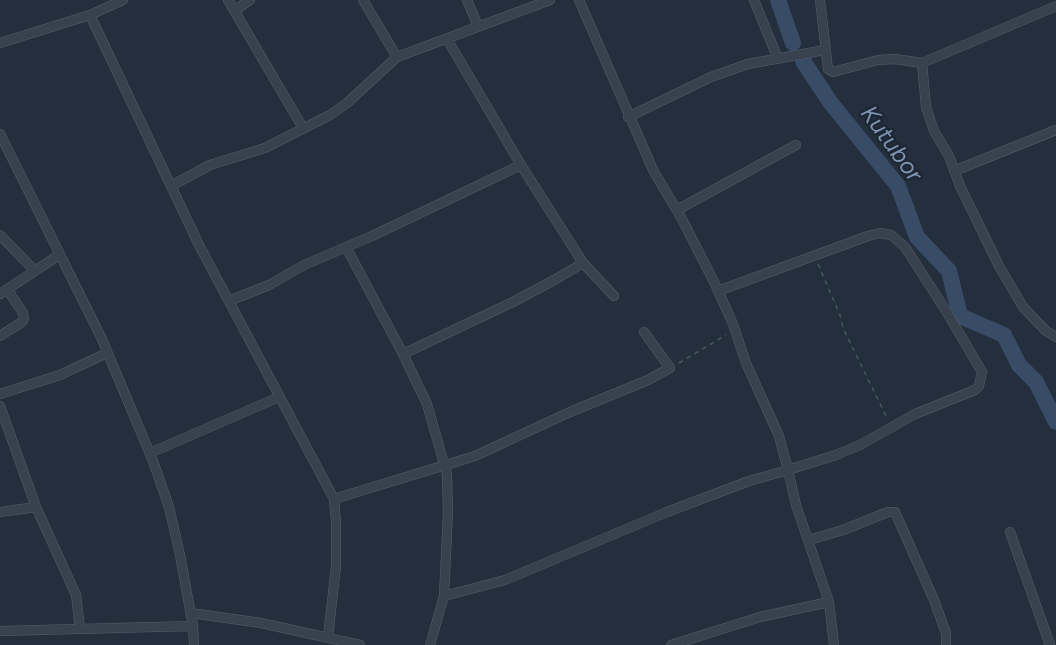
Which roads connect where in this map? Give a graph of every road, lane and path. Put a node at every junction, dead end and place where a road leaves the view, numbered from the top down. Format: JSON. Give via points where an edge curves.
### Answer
{"nodes":[{"id":1,"x":123,"y":0,"type":"edge"},
{"id":2,"x":228,"y":0,"type":"edge"},
{"id":3,"x":250,"y":0,"type":"edge"},
{"id":4,"x":363,"y":0,"type":"edge"},
{"id":5,"x":467,"y":0,"type":"edge"},
{"id":6,"x":550,"y":0,"type":"edge"},
{"id":7,"x":579,"y":0,"type":"edge"},
{"id":8,"x":754,"y":0,"type":"edge"},
{"id":9,"x":820,"y":0,"type":"edge"},
{"id":10,"x":1056,"y":6,"type":"edge"},
{"id":11,"x":235,"y":10,"type":"junction"},
{"id":12,"x":90,"y":15,"type":"junction"},
{"id":13,"x":478,"y":26,"type":"junction"},
{"id":14,"x":447,"y":39,"type":"junction"},
{"id":15,"x":0,"y":43,"type":"edge"},
{"id":16,"x":825,"y":50,"type":"junction"},
{"id":17,"x":397,"y":57,"type":"junction"},
{"id":18,"x":778,"y":59,"type":"junction"},
{"id":19,"x":922,"y":63,"type":"junction"},
{"id":20,"x":628,"y":117,"type":"junction"},
{"id":21,"x":303,"y":128,"type":"junction"},
{"id":22,"x":1056,"y":130,"type":"edge"},
{"id":23,"x":0,"y":134,"type":"edge"},
{"id":24,"x":796,"y":145,"type":"dead end"},
{"id":25,"x":521,"y":165,"type":"junction"},
{"id":26,"x":954,"y":171,"type":"junction"},
{"id":27,"x":171,"y":186,"type":"junction"},
{"id":28,"x":677,"y":210,"type":"junction"},
{"id":29,"x":0,"y":235,"type":"edge"},
{"id":30,"x":346,"y":247,"type":"junction"},
{"id":31,"x":59,"y":255,"type":"junction"},
{"id":32,"x":814,"y":255,"type":"junction"},
{"id":33,"x":583,"y":263,"type":"junction"},
{"id":34,"x":35,"y":271,"type":"junction"},
{"id":35,"x":718,"y":291,"type":"junction"},
{"id":36,"x":4,"y":292,"type":"edge"},
{"id":37,"x":614,"y":297,"type":"dead end"},
{"id":38,"x":229,"y":301,"type":"junction"},
{"id":39,"x":735,"y":330,"type":"junction"},
{"id":40,"x":644,"y":332,"type":"dead end"},
{"id":41,"x":0,"y":336,"type":"edge"},
{"id":42,"x":1056,"y":337,"type":"edge"},
{"id":43,"x":107,"y":353,"type":"junction"},
{"id":44,"x":403,"y":354,"type":"junction"},
{"id":45,"x":670,"y":368,"type":"junction"},
{"id":46,"x":0,"y":394,"type":"edge"},
{"id":47,"x":279,"y":397,"type":"junction"},
{"id":48,"x":0,"y":406,"type":"edge"},
{"id":49,"x":892,"y":426,"type":"junction"},
{"id":50,"x":150,"y":453,"type":"junction"},
{"id":51,"x":445,"y":464,"type":"junction"},
{"id":52,"x":788,"y":470,"type":"junction"},
{"id":53,"x":334,"y":499,"type":"junction"},
{"id":54,"x":36,"y":507,"type":"junction"},
{"id":55,"x":0,"y":512,"type":"edge"},
{"id":56,"x":1010,"y":532,"type":"dead end"},
{"id":57,"x":809,"y":540,"type":"junction"},
{"id":58,"x":444,"y":596,"type":"junction"},
{"id":59,"x":829,"y":602,"type":"junction"},
{"id":60,"x":191,"y":613,"type":"junction"},
{"id":61,"x":193,"y":626,"type":"junction"},
{"id":62,"x":80,"y":629,"type":"junction"},
{"id":63,"x":0,"y":631,"type":"edge"},
{"id":64,"x":328,"y":637,"type":"junction"},
{"id":65,"x":699,"y":640,"type":"edge"},
{"id":66,"x":194,"y":645,"type":"edge"},
{"id":67,"x":360,"y":645,"type":"edge"},
{"id":68,"x":430,"y":645,"type":"edge"},
{"id":69,"x":671,"y":645,"type":"edge"},
{"id":70,"x":834,"y":645,"type":"edge"},
{"id":71,"x":946,"y":645,"type":"edge"},
{"id":72,"x":1050,"y":645,"type":"edge"}],
"edges":[{"from":1,"to":12,"type":"street"},
{"from":2,"to":11,"type":"street"},
{"from":3,"to":11,"type":"street"},
{"from":4,"to":17,"type":"street"},
{"from":5,"to":13,"type":"street"},
{"from":6,"to":13,"type":"street"},
{"from":7,"to":20,"type":"street"},
{"from":8,"to":18,"type":"street"},
{"from":9,"to":16,"type":"street"},
{"from":10,"to":19,"type":"street"},
{"from":11,"to":21,"type":"street"},
{"from":12,"to":15,"type":"street"},
{"from":12,"to":27,"type":"street"},
{"from":13,"to":14,"type":"street"},
{"from":14,"to":17,"type":"street"},
{"from":14,"to":25,"type":"street"},
{"from":16,"to":18,"type":"street"},
{"from":16,"to":19,"type":"street","via":[[828,69],[833,72],[895,58]]},
{"from":17,"to":21,"type":"street","via":[[347,104]]},
{"from":18,"to":20,"type":"street","via":[[711,76]]},
{"from":19,"to":26,"type":"street","via":[[926,107]]},
{"from":20,"to":28,"type":"street"},
{"from":21,"to":27,"type":"street","via":[[265,148],[210,165]]},
{"from":22,"to":26,"type":"street"},
{"from":23,"to":31,"type":"street"},
{"from":24,"to":28,"type":"street"},
{"from":25,"to":30,"type":"street"},
{"from":25,"to":33,"type":"street"},
{"from":26,"to":42,"type":"street","via":[[1023,307]]},
{"from":27,"to":38,"type":"street"},
{"from":28,"to":35,"type":"street"},
{"from":29,"to":34,"type":"street"},
{"from":30,"to":38,"type":"street"},
{"from":30,"to":44,"type":"street"},
{"from":31,"to":34,"type":"street"},
{"from":31,"to":43,"type":"street"},
{"from":32,"to":35,"type":"street"},
{"from":32,"to":49,"type":"path","via":[[843,328]]},
{"from":32,"to":49,"type":"street","via":[[880,233],[891,236],[905,246],[982,372],[975,390]]},
{"from":33,"to":37,"type":"street"},
{"from":33,"to":44,"type":"street"},
{"from":34,"to":36,"type":"street"},
{"from":35,"to":39,"type":"street"},
{"from":36,"to":41,"type":"street","via":[[24,318]]},
{"from":38,"to":47,"type":"street"},
{"from":39,"to":45,"type":"path"},
{"from":39,"to":52,"type":"street","via":[[779,436]]},
{"from":40,"to":45,"type":"street"},
{"from":43,"to":46,"type":"street","via":[[60,375]]},
{"from":43,"to":50,"type":"street"},
{"from":44,"to":51,"type":"street","via":[[427,404]]},
{"from":45,"to":51,"type":"street","via":[[507,443]]},
{"from":47,"to":50,"type":"street"},
{"from":47,"to":53,"type":"street"},
{"from":48,"to":54,"type":"street"},
{"from":49,"to":52,"type":"street","via":[[860,445]]},
{"from":50,"to":60,"type":"street","via":[[169,507]]},
{"from":51,"to":53,"type":"street"},
{"from":51,"to":58,"type":"street","via":[[449,490]]},
{"from":52,"to":57,"type":"street"},
{"from":52,"to":58,"type":"street","via":[[667,512],[505,580]]},
{"from":53,"to":64,"type":"street","via":[[336,566]]},
{"from":54,"to":55,"type":"street"},
{"from":54,"to":62,"type":"street","via":[[76,595]]},
{"from":56,"to":72,"type":"street"},
{"from":57,"to":59,"type":"street"},
{"from":57,"to":71,"type":"street","via":[[895,512],[934,600],[946,633]]},
{"from":58,"to":68,"type":"street"},
{"from":59,"to":65,"type":"street","via":[[760,617]]},
{"from":59,"to":70,"type":"street"},
{"from":60,"to":61,"type":"street"},
{"from":60,"to":64,"type":"street"},
{"from":61,"to":62,"type":"street"},
{"from":61,"to":66,"type":"street"},
{"from":62,"to":63,"type":"street"},
{"from":64,"to":67,"type":"street"},
{"from":65,"to":69,"type":"street"}]}
